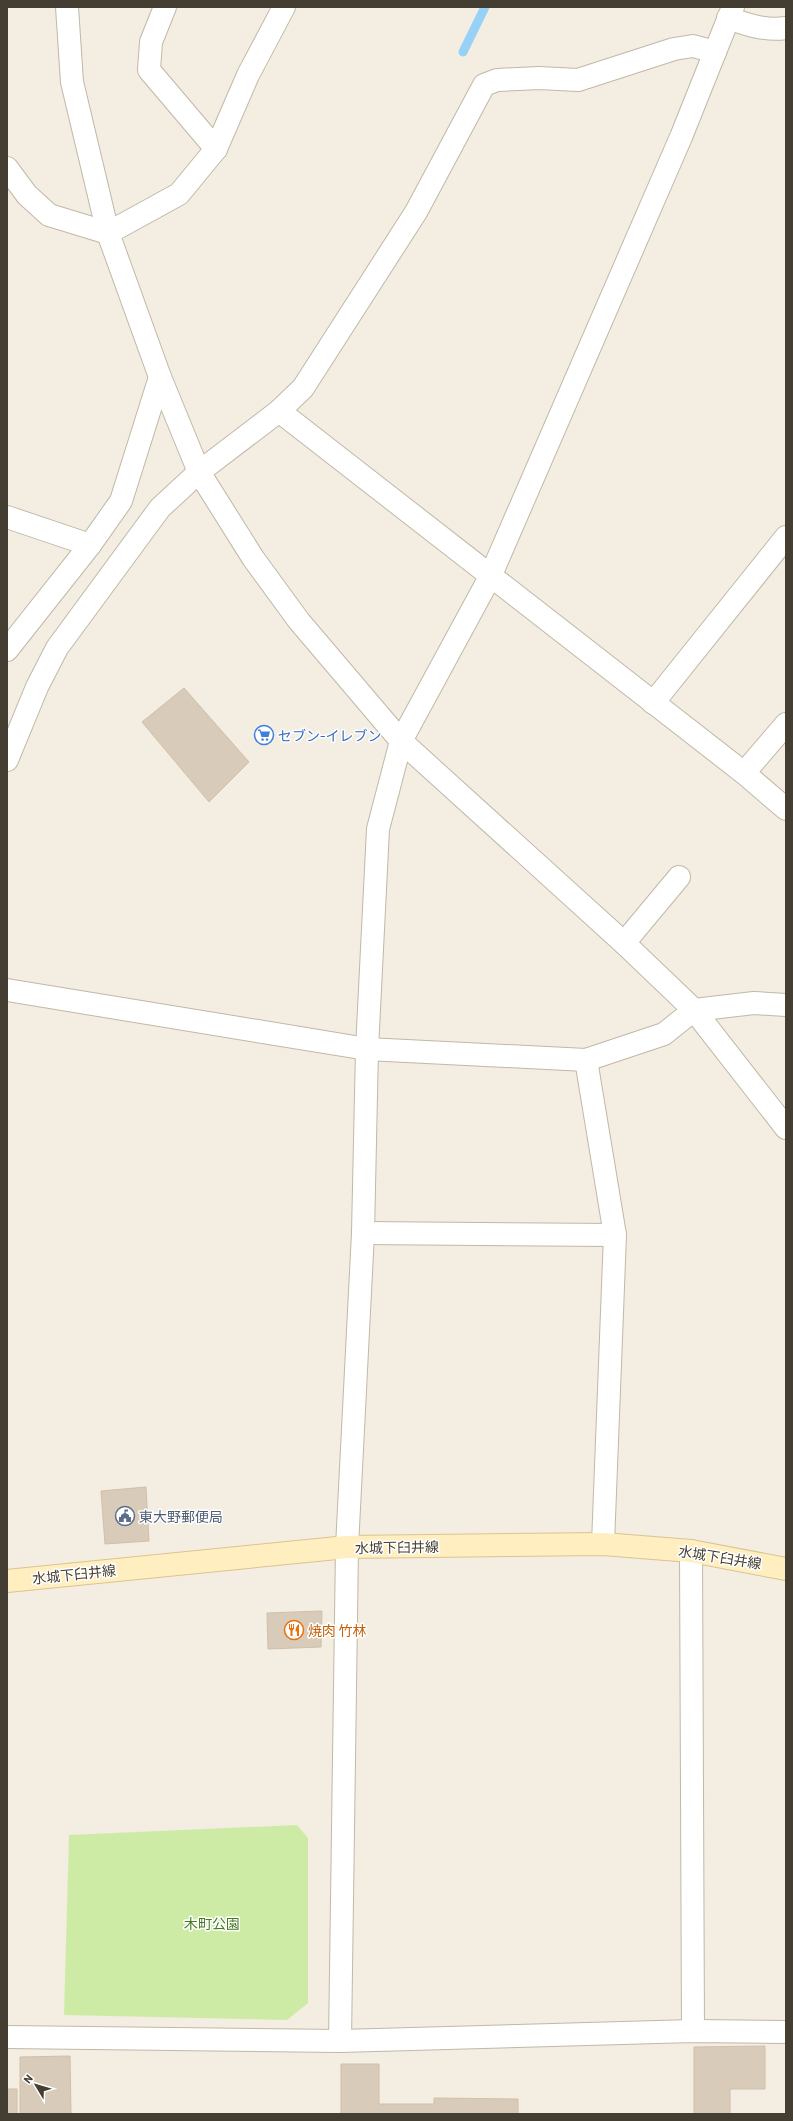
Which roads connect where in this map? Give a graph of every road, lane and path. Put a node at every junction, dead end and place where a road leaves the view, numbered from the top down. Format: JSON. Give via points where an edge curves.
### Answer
{"nodes":[{"id":1,"x":67,"y":7,"type":"edge"},
{"id":2,"x":166,"y":7,"type":"edge"},
{"id":3,"x":284,"y":7,"type":"edge"},
{"id":4,"x":730,"y":13,"type":"edge"},
{"id":5,"x":786,"y":28,"type":"edge"},
{"id":6,"x":715,"y":52,"type":"junction"},
{"id":7,"x":216,"y":149,"type":"junction"},
{"id":8,"x":7,"y":168,"type":"edge"},
{"id":9,"x":108,"y":233,"type":"junction"},
{"id":10,"x":160,"y":377,"type":"junction"},
{"id":11,"x":278,"y":411,"type":"junction"},
{"id":12,"x":199,"y":472,"type":"junction"},
{"id":13,"x":7,"y":517,"type":"edge"},
{"id":14,"x":786,"y":537,"type":"edge"},
{"id":15,"x":90,"y":545,"type":"junction"},
{"id":16,"x":490,"y":577,"type":"junction"},
{"id":17,"x":7,"y":650,"type":"edge"},
{"id":18,"x":652,"y":703,"type":"junction"},
{"id":19,"x":786,"y":724,"type":"edge"},
{"id":20,"x":401,"y":741,"type":"junction"},
{"id":21,"x":7,"y":760,"type":"edge"},
{"id":22,"x":744,"y":773,"type":"junction"},
{"id":23,"x":786,"y":809,"type":"edge"},
{"id":24,"x":679,"y":877,"type":"dead end"},
{"id":25,"x":624,"y":943,"type":"junction"},
{"id":26,"x":7,"y":990,"type":"edge"},
{"id":27,"x":786,"y":1006,"type":"edge"},
{"id":28,"x":694,"y":1010,"type":"junction"},
{"id":29,"x":367,"y":1049,"type":"junction"},
{"id":30,"x":586,"y":1060,"type":"junction"},
{"id":31,"x":786,"y":1128,"type":"edge"},
{"id":32,"x":363,"y":1233,"type":"junction"},
{"id":33,"x":615,"y":1235,"type":"junction"},
{"id":34,"x":603,"y":1544,"type":"junction"},
{"id":35,"x":347,"y":1547,"type":"junction"},
{"id":36,"x":691,"y":1551,"type":"junction"},
{"id":37,"x":786,"y":1568,"type":"edge"},
{"id":38,"x":7,"y":1581,"type":"edge"},
{"id":39,"x":693,"y":2031,"type":"junction"},
{"id":40,"x":786,"y":2032,"type":"edge"},
{"id":41,"x":7,"y":2037,"type":"edge"},
{"id":42,"x":340,"y":2041,"type":"junction"}],
"edges":[{"from":1,"to":9,"type":"street","via":[[72,82]]},
{"from":2,"to":7,"type":"street","via":[[151,42],[149,70]]},
{"from":3,"to":7,"type":"street","via":[[248,75]]},
{"from":4,"to":5,"type":"street","via":[[756,28]]},
{"from":4,"to":6,"type":"street"},
{"from":6,"to":11,"type":"street","via":[[693,46],[674,49],[578,80],[497,80],[484,85],[412,218],[303,388]]},
{"from":6,"to":16,"type":"street","via":[[681,137]]},
{"from":7,"to":9,"type":"street","via":[[179,194]]},
{"from":8,"to":9,"type":"street","via":[[27,195],[49,215]]},
{"from":9,"to":10,"type":"street"},
{"from":10,"to":12,"type":"street"},
{"from":10,"to":15,"type":"street","via":[[121,501]]},
{"from":11,"to":12,"type":"street"},
{"from":11,"to":16,"type":"street"},
{"from":12,"to":20,"type":"street","via":[[253,558],[299,621]]},
{"from":12,"to":21,"type":"street","via":[[160,508],[57,648]]},
{"from":13,"to":15,"type":"street"},
{"from":14,"to":18,"type":"street"},
{"from":15,"to":17,"type":"street"},
{"from":16,"to":18,"type":"street"},
{"from":16,"to":20,"type":"street"},
{"from":18,"to":22,"type":"street"},
{"from":19,"to":22,"type":"street"},
{"from":20,"to":25,"type":"street"},
{"from":20,"to":29,"type":"street","via":[[378,829]]},
{"from":22,"to":23,"type":"street"},
{"from":24,"to":25,"type":"street"},
{"from":25,"to":28,"type":"street"},
{"from":26,"to":29,"type":"street"},
{"from":27,"to":28,"type":"street","via":[[754,1003]]},
{"from":28,"to":30,"type":"street","via":[[664,1034]]},
{"from":28,"to":31,"type":"street"},
{"from":29,"to":30,"type":"street"},
{"from":29,"to":32,"type":"street"},
{"from":30,"to":33,"type":"street"},
{"from":32,"to":33,"type":"street"},
{"from":32,"to":35,"type":"street"},
{"from":33,"to":34,"type":"street"},
{"from":34,"to":35,"type":"main road","name":"水城下臼井線"},
{"from":34,"to":36,"type":"main road","name":"水城下臼井線"},
{"from":35,"to":38,"type":"main road","name":"水城下臼井線"},
{"from":35,"to":42,"type":"street"},
{"from":36,"to":37,"type":"main road","name":"水城下臼井線"},
{"from":36,"to":39,"type":"street"},
{"from":39,"to":40,"type":"street"},
{"from":39,"to":42,"type":"street"},
{"from":41,"to":42,"type":"street"}]}
